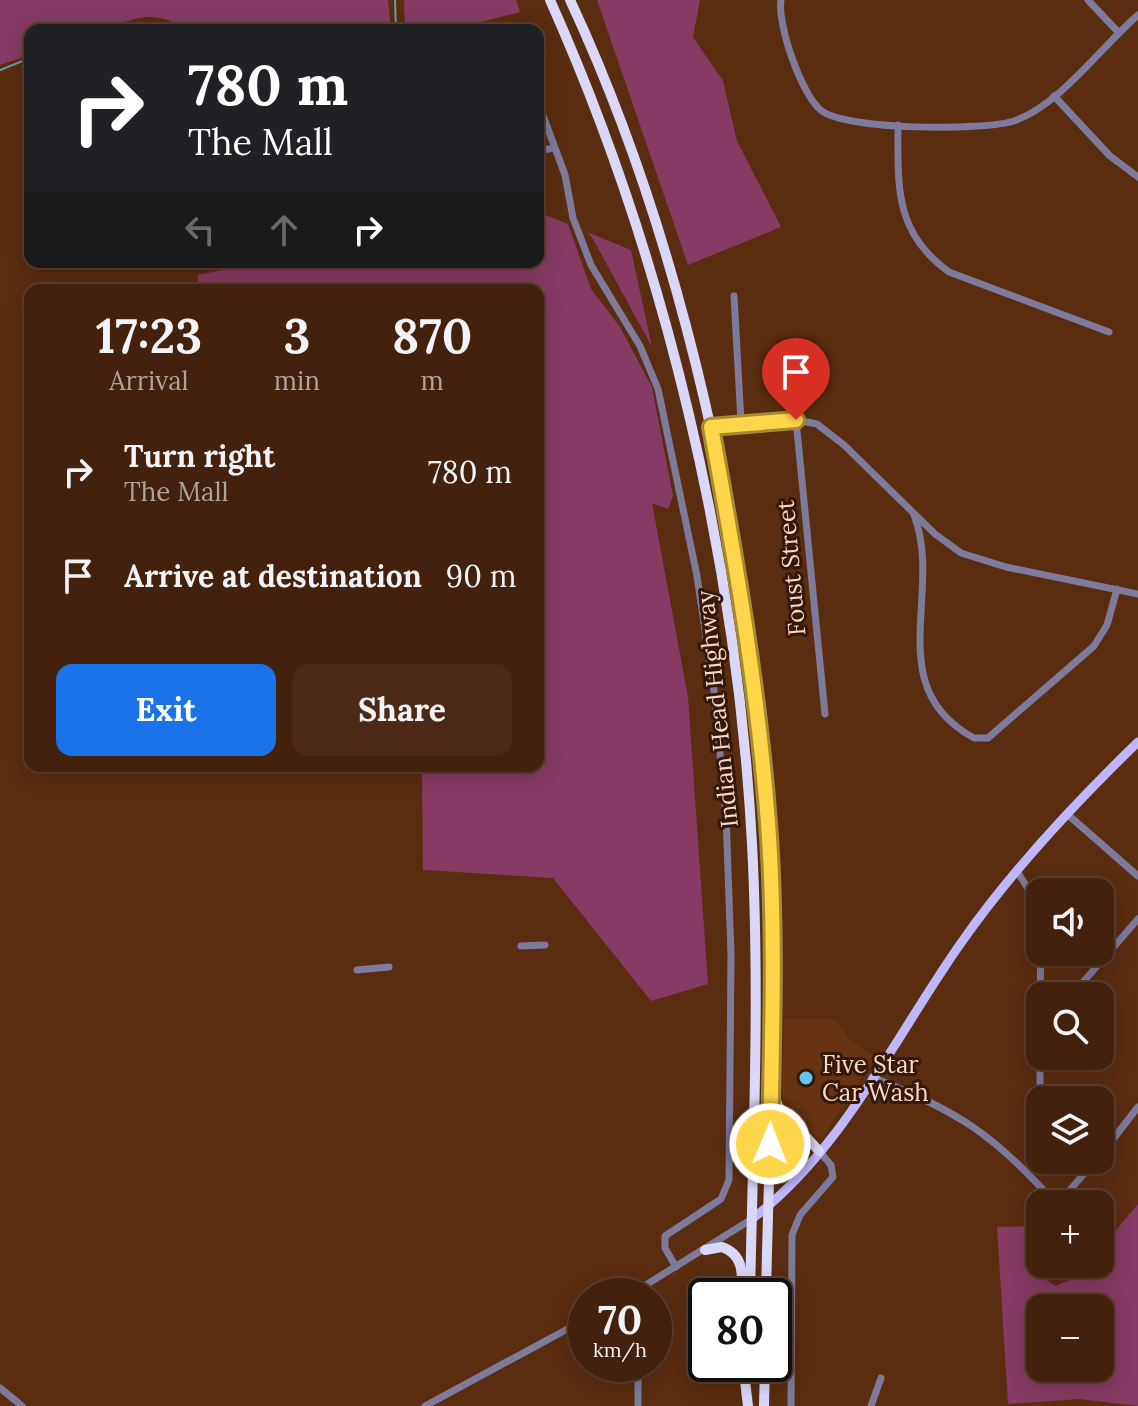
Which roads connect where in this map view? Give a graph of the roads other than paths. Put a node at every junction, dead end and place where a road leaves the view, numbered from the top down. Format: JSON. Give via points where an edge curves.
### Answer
{"nodes":[{"id":1,"x":550,"y":0,"type":"edge"},
{"id":2,"x":570,"y":0,"type":"edge"},
{"id":3,"x":781,"y":0,"type":"edge"},
{"id":4,"x":1088,"y":0,"type":"edge"},
{"id":5,"x":1138,"y":15,"type":"edge"},
{"id":6,"x":1119,"y":33,"type":"junction"},
{"id":7,"x":1054,"y":96,"type":"junction"},
{"id":8,"x":898,"y":125,"type":"junction"},
{"id":9,"x":544,"y":135,"type":"edge"},
{"id":10,"x":553,"y":148,"type":"junction"},
{"id":11,"x":544,"y":150,"type":"edge"},
{"id":12,"x":1138,"y":177,"type":"edge"},
{"id":13,"x":734,"y":296,"type":"dead end"},
{"id":14,"x":1109,"y":332,"type":"dead end"},
{"id":15,"x":796,"y":420,"type":"junction"},
{"id":16,"x":741,"y":422,"type":"junction"},
{"id":17,"x":711,"y":427,"type":"junction"},
{"id":18,"x":913,"y":512,"type":"junction"},
{"id":19,"x":1117,"y":589,"type":"junction"},
{"id":20,"x":1138,"y":594,"type":"edge"},
{"id":21,"x":825,"y":714,"type":"dead end"},
{"id":22,"x":1138,"y":742,"type":"edge"},
{"id":23,"x":1067,"y":814,"type":"junction"},
{"id":24,"x":1017,"y":871,"type":"junction"},
{"id":25,"x":1138,"y":876,"type":"edge"},
{"id":26,"x":1026,"y":885,"type":"edge"},
{"id":27,"x":1138,"y":919,"type":"edge"},
{"id":28,"x":545,"y":945,"type":"dead end"},
{"id":29,"x":521,"y":946,"type":"dead end"},
{"id":30,"x":389,"y":967,"type":"dead end"},
{"id":31,"x":357,"y":970,"type":"dead end"},
{"id":32,"x":1083,"y":982,"type":"edge"},
{"id":33,"x":770,"y":1053,"type":"junction"},
{"id":34,"x":872,"y":1077,"type":"junction"},
{"id":35,"x":1138,"y":1107,"type":"edge"},
{"id":36,"x":1114,"y":1138,"type":"edge"},
{"id":37,"x":819,"y":1151,"type":"junction"},
{"id":38,"x":1084,"y":1174,"type":"edge"},
{"id":39,"x":1044,"y":1190,"type":"edge"},
{"id":40,"x":1070,"y":1190,"type":"edge"},
{"id":41,"x":768,"y":1207,"type":"junction"},
{"id":42,"x":752,"y":1219,"type":"junction"},
{"id":43,"x":705,"y":1250,"type":"junction"},
{"id":44,"x":676,"y":1267,"type":"junction"},
{"id":45,"x":658,"y":1278,"type":"edge"},
{"id":46,"x":742,"y":1278,"type":"edge"},
{"id":47,"x":750,"y":1278,"type":"edge"},
{"id":48,"x":766,"y":1278,"type":"edge"},
{"id":49,"x":568,"y":1329,"type":"edge"},
{"id":50,"x":881,"y":1378,"type":"dead end"},
{"id":51,"x":638,"y":1382,"type":"edge"},
{"id":52,"x":745,"y":1382,"type":"edge"},
{"id":53,"x":749,"y":1382,"type":"edge"},
{"id":54,"x":765,"y":1382,"type":"edge"},
{"id":55,"x":0,"y":1388,"type":"edge"},
{"id":56,"x":22,"y":1406,"type":"edge"},
{"id":57,"x":425,"y":1406,"type":"edge"},
{"id":58,"x":638,"y":1406,"type":"edge"},
{"id":59,"x":748,"y":1406,"type":"edge"},
{"id":60,"x":764,"y":1406,"type":"edge"},
{"id":61,"x":791,"y":1406,"type":"edge"},
{"id":62,"x":871,"y":1406,"type":"edge"}],
"edges":[{"from":1,"to":42,"type":"highway","name":"Indian Head Highway","via":[[629,209],[663,318],[722,574],[752,841]]},
{"from":2,"to":17,"type":"highway","name":"Indian Head Highway","via":[[659,238]]},
{"from":3,"to":8,"type":"street","via":[[779,15],[796,71],[821,111],[855,123]]},
{"from":4,"to":6,"type":"street"},
{"from":5,"to":6,"type":"street"},
{"from":6,"to":7,"type":"street"},
{"from":7,"to":8,"type":"street","via":[[1013,121],[973,127]]},
{"from":7,"to":12,"type":"street","via":[[1110,156]]},
{"from":8,"to":14,"type":"street","via":[[899,201],[929,258],[949,272]]},
{"from":9,"to":10,"type":"street"},
{"from":10,"to":11,"type":"street"},
{"from":10,"to":44,"type":"street","via":[[591,265],[640,346],[658,389],[697,576],[718,731],[731,942],[729,1180],[721,1199],[665,1236],[665,1248]]},
{"from":13,"to":16,"type":"street"},
{"from":15,"to":16,"type":"street"},
{"from":15,"to":18,"type":"street","via":[[817,424],[831,434]]},
{"from":15,"to":21,"type":"street","name":"Foust Street"},
{"from":16,"to":17,"type":"street"},
{"from":17,"to":33,"type":"highway","name":"Indian Head Highway","via":[[753,672],[763,767],[771,899]]},
{"from":18,"to":19,"type":"street","via":[[943,541],[978,561]]},
{"from":18,"to":19,"type":"street","via":[[921,538],[925,685],[953,723],[980,740],[1087,653],[1107,625]]},
{"from":19,"to":20,"type":"street"},
{"from":22,"to":23,"type":"main road"},
{"from":23,"to":24,"type":"main road"},
{"from":23,"to":25,"type":"street"},
{"from":24,"to":26,"type":"street"},
{"from":24,"to":34,"type":"main road","via":[[962,941]]},
{"from":27,"to":32,"type":"street"},
{"from":28,"to":29,"type":"street"},
{"from":30,"to":31,"type":"street"},
{"from":33,"to":37,"type":"highway","via":[[776,1101]]},
{"from":33,"to":41,"type":"highway","name":"Indian Head Highway"},
{"from":34,"to":37,"type":"main road"},
{"from":34,"to":39,"type":"street","via":[[981,1129]]},
{"from":35,"to":36,"type":"street"},
{"from":37,"to":41,"type":"main road"},
{"from":37,"to":61,"type":"street","via":[[833,1177],[800,1215],[792,1235]]},
{"from":38,"to":40,"type":"street"},
{"from":41,"to":42,"type":"main road"},
{"from":41,"to":48,"type":"highway","name":"Indian Head Highway"},
{"from":42,"to":43,"type":"street"},
{"from":42,"to":47,"type":"highway","name":"Indian Head Highway"},
{"from":43,"to":44,"type":"street"},
{"from":43,"to":46,"type":"highway","via":[[722,1247],[738,1257]]},
{"from":44,"to":45,"type":"street"},
{"from":49,"to":57,"type":"street"},
{"from":50,"to":62,"type":"street"},
{"from":51,"to":58,"type":"street"},
{"from":52,"to":59,"type":"highway"},
{"from":53,"to":59,"type":"highway"},
{"from":54,"to":60,"type":"highway"},
{"from":55,"to":56,"type":"street"}]}
